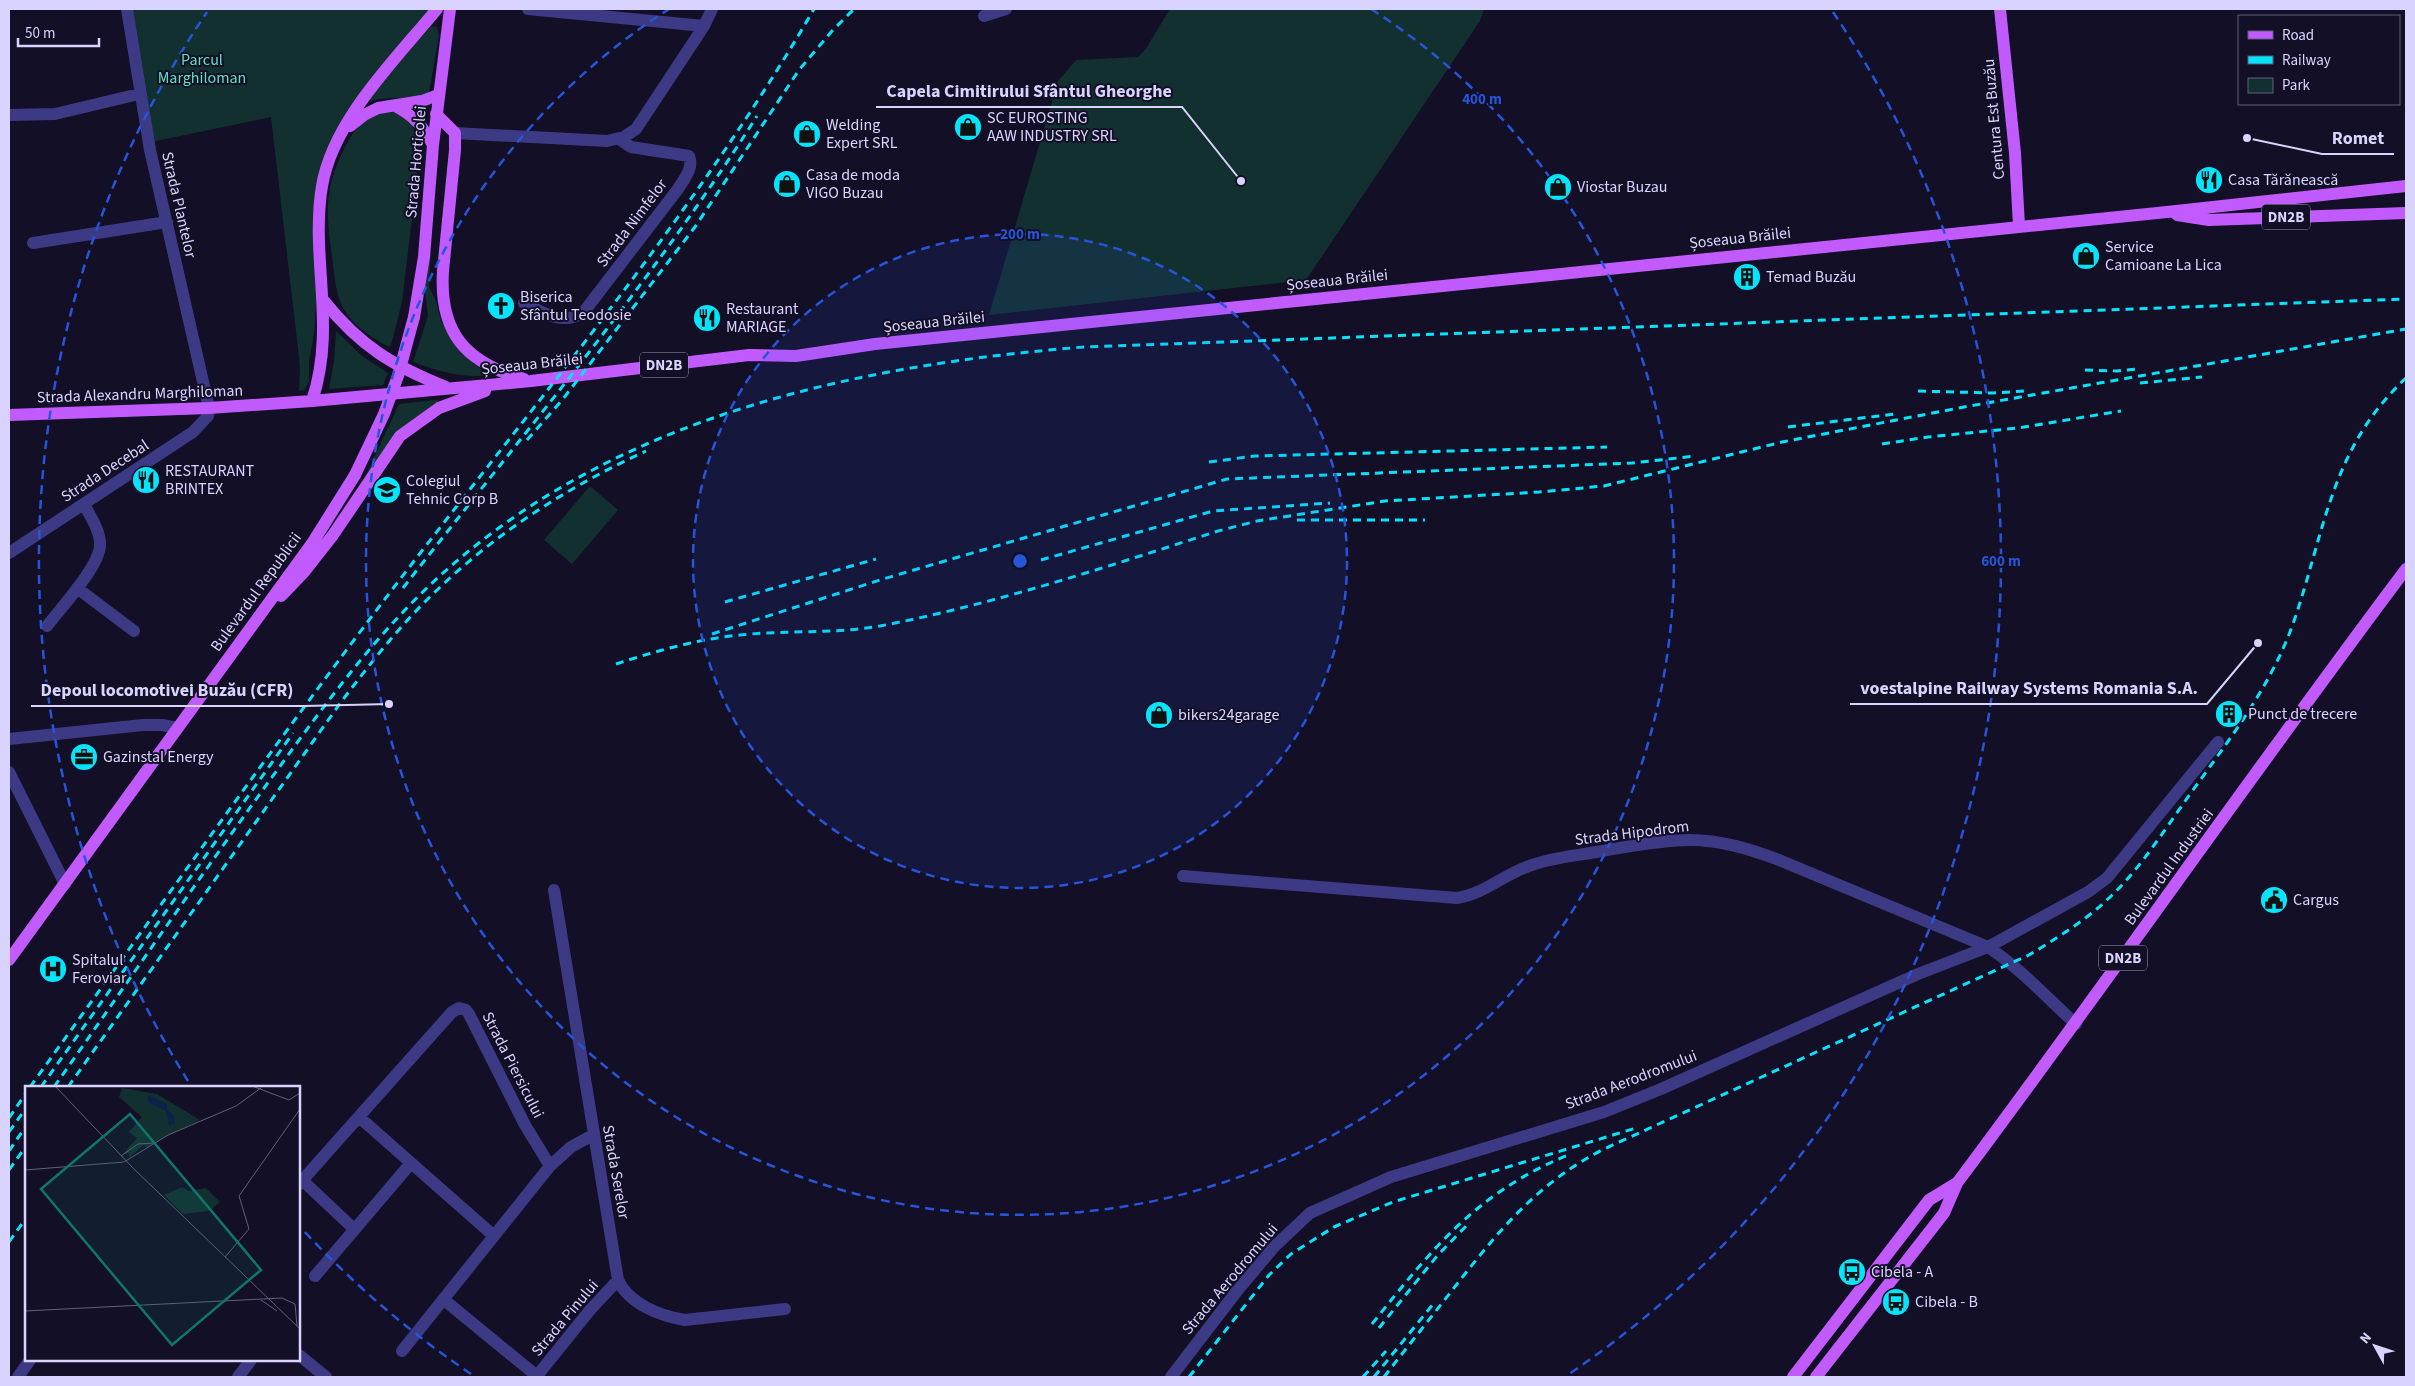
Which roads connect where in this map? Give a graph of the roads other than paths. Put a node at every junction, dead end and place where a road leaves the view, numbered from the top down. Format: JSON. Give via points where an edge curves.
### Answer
{"nodes":[{"id":1,"x":127,"y":9,"type":"edge"},
{"id":2,"x":437,"y":9,"type":"edge"},
{"id":3,"x":450,"y":9,"type":"edge"},
{"id":4,"x":528,"y":9,"type":"edge"},
{"id":5,"x":712,"y":9,"type":"edge"},
{"id":6,"x":1006,"y":9,"type":"edge"},
{"id":7,"x":2000,"y":9,"type":"edge"},
{"id":8,"x":586,"y":12,"type":"edge"},
{"id":9,"x":984,"y":16,"type":"dead end"},
{"id":10,"x":704,"y":26,"type":"junction"},
{"id":11,"x":447,"y":28,"type":"junction"},
{"id":12,"x":418,"y":32,"type":"junction"},
{"id":13,"x":139,"y":94,"type":"junction"},
{"id":14,"x":438,"y":95,"type":"junction"},
{"id":15,"x":395,"y":106,"type":"junction"},
{"id":16,"x":436,"y":114,"type":"junction"},
{"id":17,"x":9,"y":115,"type":"edge"},
{"id":18,"x":344,"y":130,"type":"junction"},
{"id":19,"x":455,"y":133,"type":"junction"},
{"id":20,"x":619,"y":139,"type":"junction"},
{"id":21,"x":433,"y":145,"type":"junction"},
{"id":22,"x":2406,"y":186,"type":"edge"},
{"id":23,"x":2168,"y":212,"type":"junction"},
{"id":24,"x":2406,"y":213,"type":"edge"},
{"id":25,"x":167,"y":222,"type":"junction"},
{"id":26,"x":2019,"y":226,"type":"junction"},
{"id":27,"x":33,"y":243,"type":"dead end"},
{"id":28,"x":324,"y":300,"type":"junction"},
{"id":29,"x":524,"y":303,"type":"dead end"},
{"id":30,"x":414,"y":317,"type":"joint"},
{"id":31,"x":531,"y":381,"type":"junction"},
{"id":32,"x":449,"y":389,"type":"junction"},
{"id":33,"x":312,"y":401,"type":"junction"},
{"id":34,"x":272,"y":404,"type":"joint"},
{"id":35,"x":209,"y":408,"type":"junction"},
{"id":36,"x":9,"y":415,"type":"edge"},
{"id":37,"x":84,"y":504,"type":"junction"},
{"id":38,"x":9,"y":553,"type":"edge"},
{"id":39,"x":2406,"y":569,"type":"edge"},
{"id":40,"x":77,"y":588,"type":"junction"},
{"id":41,"x":257,"y":617,"type":"junction"},
{"id":42,"x":47,"y":626,"type":"dead end"},
{"id":43,"x":134,"y":631,"type":"dead end"},
{"id":44,"x":177,"y":728,"type":"junction"},
{"id":45,"x":9,"y":738,"type":"edge"},
{"id":46,"x":2218,"y":742,"type":"dead end"},
{"id":47,"x":10,"y":779,"type":"edge"},
{"id":48,"x":1183,"y":876,"type":"dead end"},
{"id":49,"x":65,"y":884,"type":"junction"},
{"id":50,"x":554,"y":890,"type":"dead end"},
{"id":51,"x":1988,"y":947,"type":"junction"},
{"id":52,"x":9,"y":960,"type":"edge"},
{"id":53,"x":2076,"y":1024,"type":"junction"},
{"id":54,"x":359,"y":1117,"type":"junction"},
{"id":55,"x":593,"y":1135,"type":"junction"},
{"id":56,"x":411,"y":1163,"type":"junction"},
{"id":57,"x":550,"y":1166,"type":"junction"},
{"id":58,"x":300,"y":1182,"type":"edge"},
{"id":59,"x":1957,"y":1183,"type":"junction"},
{"id":60,"x":354,"y":1229,"type":"junction"},
{"id":61,"x":494,"y":1236,"type":"junction"},
{"id":62,"x":315,"y":1276,"type":"dead end"},
{"id":63,"x":618,"y":1280,"type":"junction"},
{"id":64,"x":443,"y":1299,"type":"junction"},
{"id":65,"x":785,"y":1309,"type":"dead end"},
{"id":66,"x":402,"y":1351,"type":"dead end"},
{"id":67,"x":300,"y":1356,"type":"edge"},
{"id":68,"x":29,"y":1361,"type":"edge"},
{"id":69,"x":250,"y":1361,"type":"edge"},
{"id":70,"x":18,"y":1377,"type":"edge"},
{"id":71,"x":238,"y":1377,"type":"edge"},
{"id":72,"x":326,"y":1377,"type":"edge"},
{"id":73,"x":537,"y":1377,"type":"edge"},
{"id":74,"x":1171,"y":1377,"type":"edge"},
{"id":75,"x":1793,"y":1377,"type":"edge"},
{"id":76,"x":1816,"y":1377,"type":"edge"}],
"edges":[{"from":1,"to":13,"type":"street","name":"Strada Plantelor"},
{"from":2,"to":12,"type":"main road"},
{"from":3,"to":11,"type":"main road","name":"Strada Horticolei"},
{"from":4,"to":8,"type":"street"},
{"from":5,"to":10,"type":"street"},
{"from":6,"to":9,"type":"street"},
{"from":7,"to":26,"type":"main road","name":"Centura Est Buzău"},
{"from":8,"to":10,"type":"street"},
{"from":10,"to":20,"type":"street","via":[[636,129]]},
{"from":11,"to":12,"type":"main road","via":[[436,19]]},
{"from":11,"to":14,"type":"main road","name":"Strada Horticolei"},
{"from":12,"to":18,"type":"main road","via":[[359,104]]},
{"from":13,"to":17,"type":"street","via":[[55,114]]},
{"from":13,"to":25,"type":"street","name":"Strada Plantelor"},
{"from":14,"to":15,"type":"main road","via":[[422,102]]},
{"from":14,"to":16,"type":"main road","name":"Strada Horticolei"},
{"from":15,"to":18,"type":"main road","via":[[378,108]]},
{"from":15,"to":21,"type":"main road","via":[[414,118]]},
{"from":16,"to":19,"type":"main road"},
{"from":16,"to":21,"type":"main road","name":"Strada Horticolei"},
{"from":18,"to":28,"type":"main road","via":[[322,185],[320,225]]},
{"from":19,"to":20,"type":"street","name":"Strada Nimfelor"},
{"from":19,"to":31,"type":"main road","via":[[443,271],[444,307],[457,337],[476,359],[488,367]]},
{"from":20,"to":29,"type":"street","name":"Strada Nimfelor","via":[[631,147],[689,156],[690,168],[678,189],[583,313],[576,317],[556,318]]},
{"from":21,"to":30,"type":"main road","name":"Strada Horticolei","via":[[424,257]]},
{"from":22,"to":23,"type":"main road","name":"Șoseaua Brăilei"},
{"from":23,"to":24,"type":"main road","number":"DN2B","via":[[2209,220]]},
{"from":23,"to":26,"type":"main road","name":"Șoseaua Brăilei"},
{"from":25,"to":27,"type":"street"},
{"from":25,"to":35,"type":"street","name":"Strada Plantelor"},
{"from":26,"to":31,"type":"main road","name":"Șoseaua Brăilei","number":"DN2B","via":[[892,343],[796,356],[748,355]]},
{"from":28,"to":32,"type":"main road","via":[[350,330],[389,362]]},
{"from":28,"to":33,"type":"main road","via":[[323,356]]},
{"from":30,"to":41,"type":"main road","name":"Bulevardul Republicii","bridge":true,"via":[[384,414],[355,475],[313,542]]},
{"from":31,"to":32,"type":"main road","name":"Șoseaua Brăilei","number":"DN2B"},
{"from":31,"to":41,"type":"main road","via":[[454,401],[408,428],[391,446],[313,560],[282,596]]},
{"from":32,"to":33,"type":"main road","name":"Șoseaua Brăilei"},
{"from":33,"to":34,"type":"main road","name":"Șoseaua Brăilei"},
{"from":34,"to":35,"type":"main road","name":"Strada Alexandru Marghiloman"},
{"from":35,"to":36,"type":"main road","name":"Strada Alexandru Marghiloman"},
{"from":35,"to":37,"type":"street","name":"Strada Decebal","via":[[208,416],[193,432]]},
{"from":37,"to":38,"type":"street","name":"Strada Decebal"},
{"from":37,"to":40,"type":"street","via":[[101,546],[99,555]]},
{"from":39,"to":53,"type":"main road","name":"Bulevardul Industriei","number":"DN2B"},
{"from":40,"to":42,"type":"street"},
{"from":40,"to":43,"type":"street"},
{"from":41,"to":44,"type":"main road","name":"Bulevardul Republicii"},
{"from":44,"to":45,"type":"street","via":[[143,724]]},
{"from":44,"to":49,"type":"main road","name":"Bulevardul Republicii"},
{"from":46,"to":51,"type":"street","name":"Strada Aerodromului","via":[[2116,867],[2088,892]]},
{"from":47,"to":49,"type":"street"},
{"from":48,"to":51,"type":"street","name":"Strada Hipodrom","via":[[1443,899],[1482,891],[1515,872],[1551,860],[1690,840],[1750,849]]},
{"from":49,"to":52,"type":"main road","name":"Bulevardul Republicii"},
{"from":50,"to":55,"type":"street","name":"Strada Serelor"},
{"from":51,"to":53,"type":"street","name":"Strada Hipodrom","via":[[2012,963]]},
{"from":51,"to":74,"type":"street","name":"Strada Aerodromului","via":[[1918,974],[1628,1103],[1391,1177],[1310,1213],[1274,1247]]},
{"from":53,"to":59,"type":"main road","name":"Bulevardul Industriei","number":"DN2B"},
{"from":54,"to":56,"type":"street"},
{"from":54,"to":57,"type":"street","name":"Strada Piersicului","via":[[452,1012],[463,1008]]},
{"from":54,"to":58,"type":"street","name":"Strada Piersicului"},
{"from":55,"to":57,"type":"street","via":[[571,1147]]},
{"from":55,"to":63,"type":"street","name":"Strada Serelor"},
{"from":56,"to":60,"type":"street"},
{"from":56,"to":61,"type":"street"},
{"from":57,"to":61,"type":"street"},
{"from":58,"to":60,"type":"street","name":"Strada Piersicului"},
{"from":59,"to":75,"type":"main road","name":"Bulevardul Industriei","number":"DN2B","via":[[1930,1200]]},
{"from":59,"to":76,"type":"main road","name":"Bulevardul Industriei","number":"DN2B","via":[[1944,1213]]},
{"from":60,"to":62,"type":"street"},
{"from":61,"to":64,"type":"street"},
{"from":63,"to":65,"type":"street","name":"Strada Serelor","via":[[632,1299],[677,1319]]},
{"from":63,"to":73,"type":"street","name":"Strada Pinului"},
{"from":64,"to":66,"type":"street"},
{"from":64,"to":73,"type":"street"},
{"from":67,"to":72,"type":"street"},
{"from":68,"to":70,"type":"street"},
{"from":69,"to":71,"type":"street"}]}
